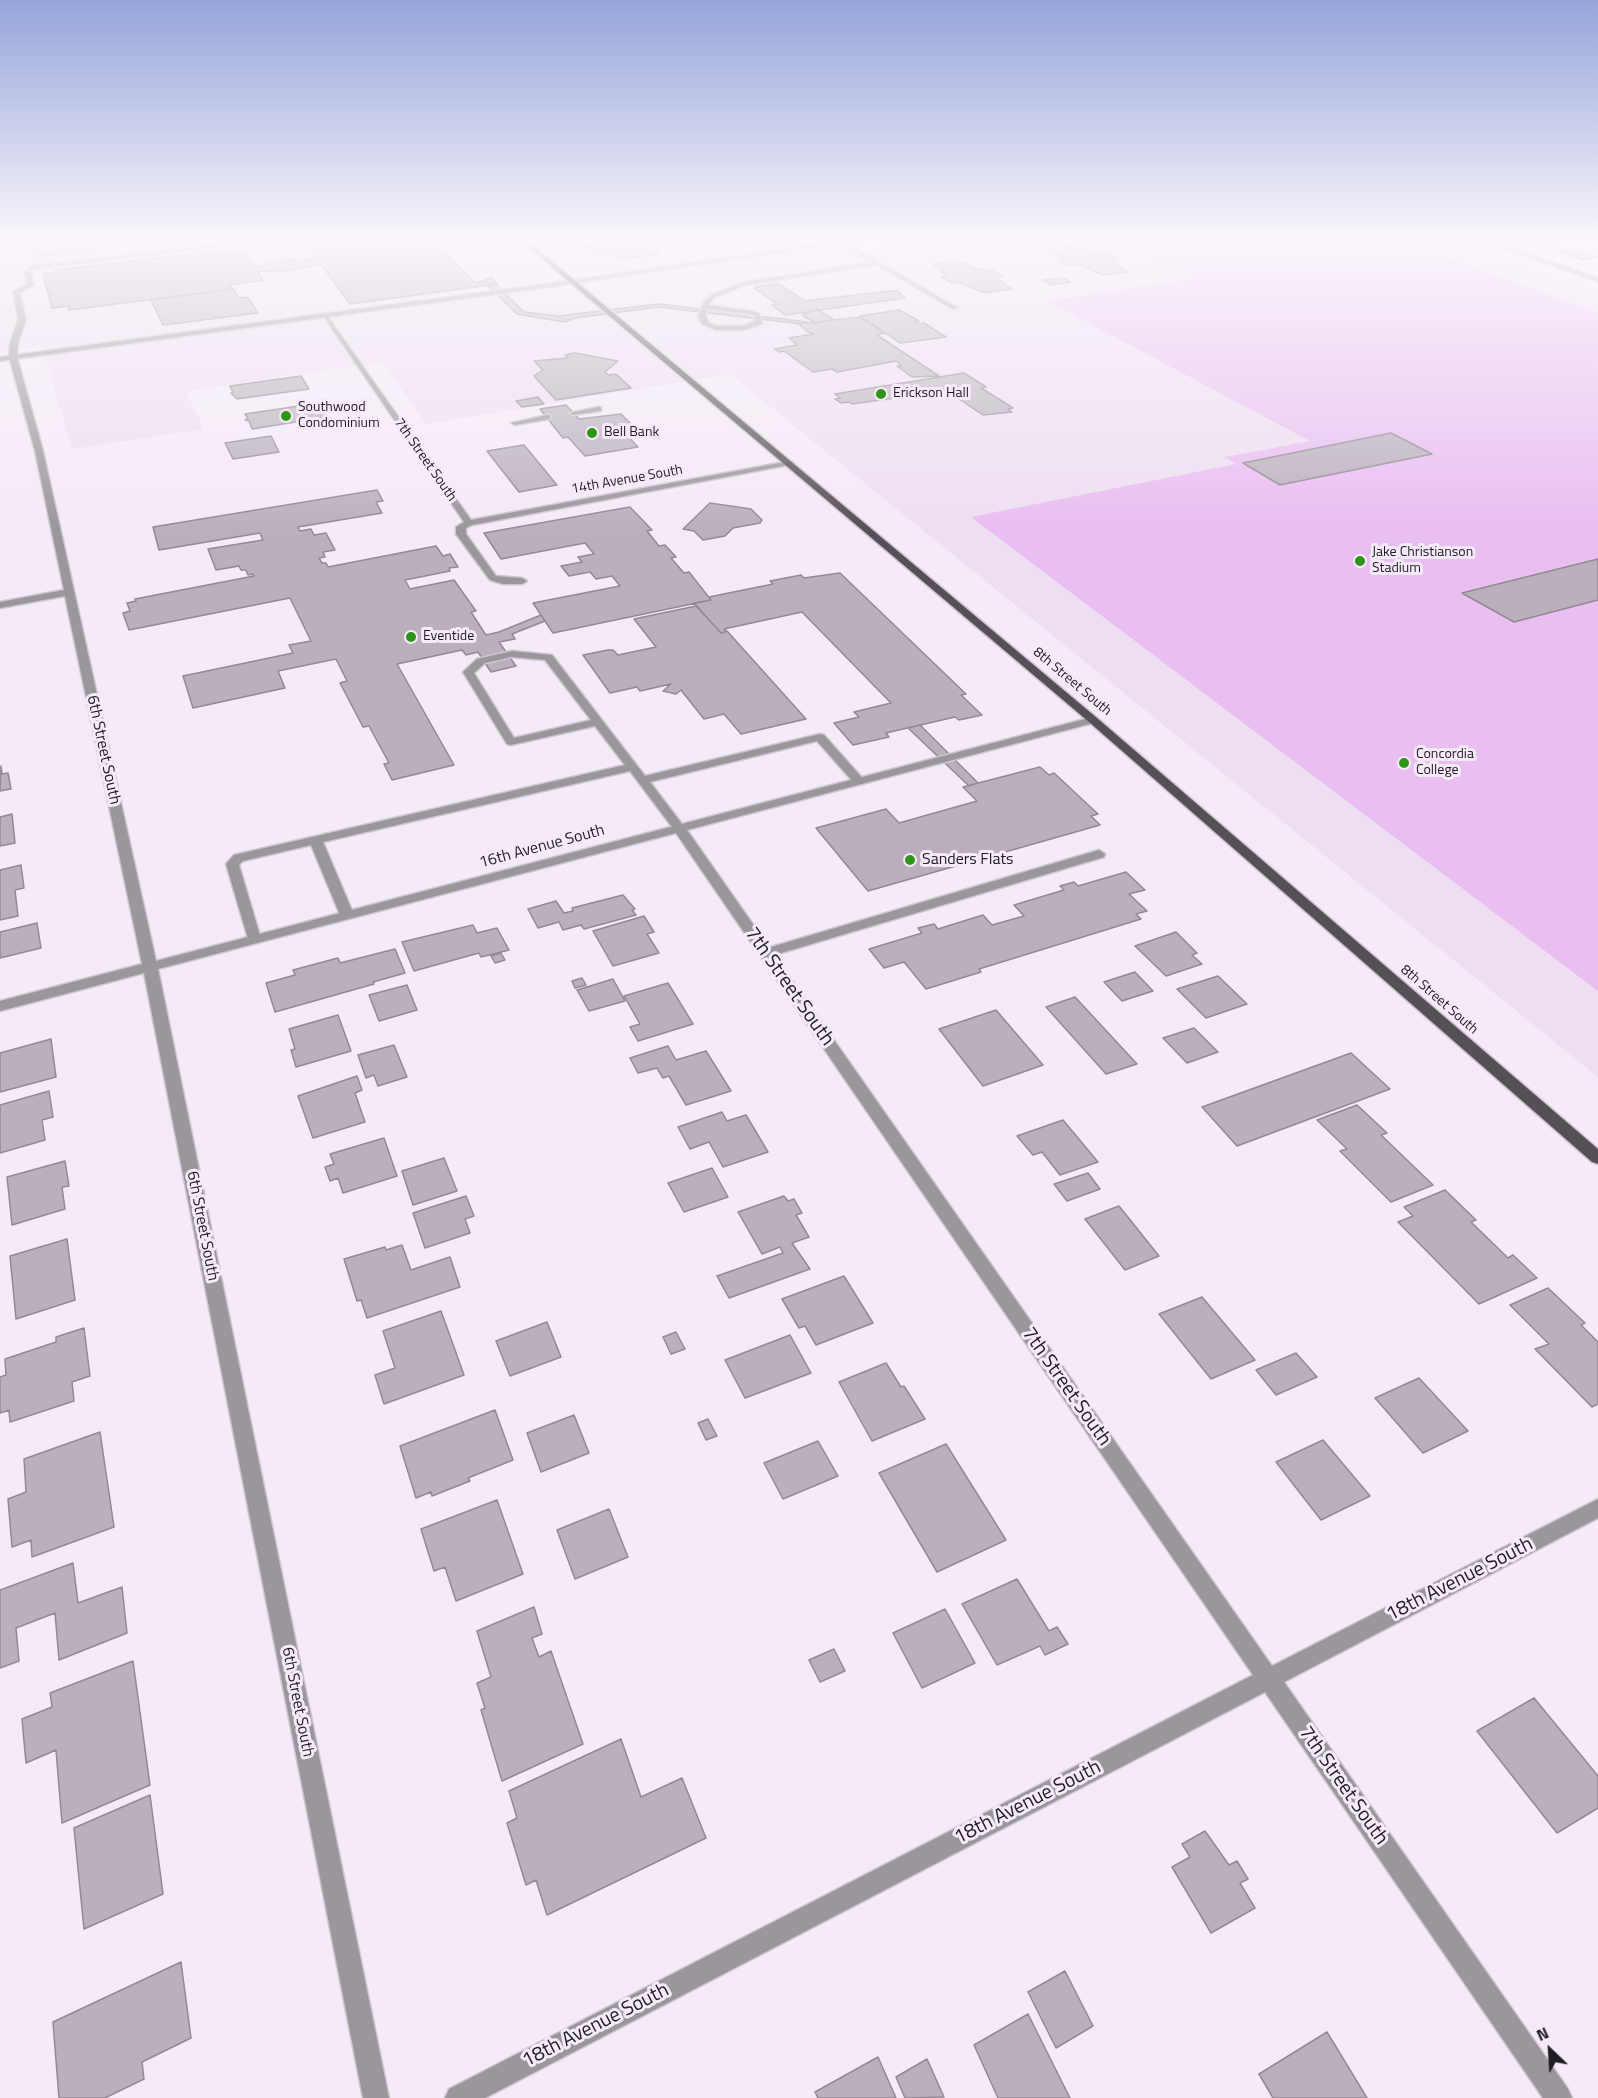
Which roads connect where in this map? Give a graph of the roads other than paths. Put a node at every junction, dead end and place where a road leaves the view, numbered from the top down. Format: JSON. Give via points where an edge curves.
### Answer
{"nodes":[{"id":1,"x":17,"y":335,"type":"edge"},
{"id":2,"x":177,"y":335,"type":"edge"},
{"id":3,"x":338,"y":335,"type":"edge"},
{"id":4,"x":638,"y":335,"type":"edge"},
{"id":5,"x":7,"y":358,"type":"edge"},
{"id":6,"x":598,"y":409,"type":"dead end"},
{"id":7,"x":573,"y":413,"type":"dead end"},
{"id":8,"x":547,"y":417,"type":"dead end"},
{"id":9,"x":515,"y":423,"type":"dead end"},
{"id":10,"x":790,"y":464,"type":"junction"},
{"id":11,"x":469,"y":523,"type":"junction"},
{"id":12,"x":522,"y":581,"type":"dead end"},
{"id":13,"x":68,"y":592,"type":"junction"},
{"id":14,"x":0,"y":604,"type":"edge"},
{"id":15,"x":1093,"y":720,"type":"junction"},
{"id":16,"x":598,"y":722,"type":"junction"},
{"id":17,"x":633,"y":767,"type":"junction"},
{"id":18,"x":642,"y":780,"type":"junction"},
{"id":19,"x":859,"y":781,"type":"junction"},
{"id":20,"x":679,"y":828,"type":"junction"},
{"id":21,"x":315,"y":839,"type":"junction"},
{"id":22,"x":1099,"y":854,"type":"dead end"},
{"id":23,"x":347,"y":915,"type":"junction"},
{"id":24,"x":254,"y":939,"type":"junction"},
{"id":25,"x":766,"y":953,"type":"junction"},
{"id":26,"x":150,"y":967,"type":"junction"},
{"id":27,"x":0,"y":1006,"type":"edge"},
{"id":28,"x":1598,"y":1158,"type":"edge"},
{"id":29,"x":1598,"y":1508,"type":"edge"},
{"id":30,"x":1268,"y":1678,"type":"junction"},
{"id":31,"x":376,"y":2098,"type":"edge"},
{"id":32,"x":458,"y":2098,"type":"edge"},
{"id":33,"x":1559,"y":2098,"type":"edge"}],
"edges":[{"from":1,"to":5,"type":"street"},
{"from":2,"to":5,"type":"street"},
{"from":3,"to":11,"type":"street","name":"7th Street South"},
{"from":4,"to":10,"type":"main road","name":"8th Street South"},
{"from":5,"to":13,"type":"street","name":"6th Street South","via":[[39,451]]},
{"from":6,"to":7,"type":"street"},
{"from":8,"to":9,"type":"street"},
{"from":10,"to":11,"type":"street","name":"14th Avenue South"},
{"from":10,"to":15,"type":"main road","name":"8th Street South"},
{"from":11,"to":12,"type":"street","via":[[461,527],[461,534],[493,578]]},
{"from":13,"to":14,"type":"street"},
{"from":13,"to":26,"type":"street","name":"6th Street South"},
{"from":15,"to":19,"type":"street","name":"16th Avenue South"},
{"from":15,"to":28,"type":"main road","name":"8th Street South"},
{"from":16,"to":16,"type":"street","name":"7th Street South","via":[[548,657],[512,654],[481,661],[468,672],[511,742]]},
{"from":16,"to":17,"type":"street","name":"7th Street South"},
{"from":17,"to":18,"type":"street","name":"7th Street South"},
{"from":17,"to":21,"type":"street"},
{"from":18,"to":19,"type":"street","via":[[820,737]]},
{"from":18,"to":20,"type":"street","name":"7th Street South"},
{"from":19,"to":20,"type":"street","name":"16th Avenue South"},
{"from":20,"to":23,"type":"street","name":"16th Avenue South"},
{"from":20,"to":25,"type":"street","name":"7th Street South"},
{"from":21,"to":23,"type":"street"},
{"from":21,"to":24,"type":"street","via":[[239,858],[232,864]]},
{"from":22,"to":25,"type":"street"},
{"from":23,"to":24,"type":"street","name":"16th Avenue South"},
{"from":24,"to":26,"type":"street","name":"16th Avenue South"},
{"from":25,"to":30,"type":"street","name":"7th Street South"},
{"from":26,"to":27,"type":"street","name":"16th Avenue South"},
{"from":26,"to":31,"type":"street","name":"6th Street South"},
{"from":29,"to":30,"type":"street","name":"18th Avenue South"},
{"from":30,"to":32,"type":"street","name":"18th Avenue South"},
{"from":30,"to":33,"type":"street","name":"7th Street South"}]}
